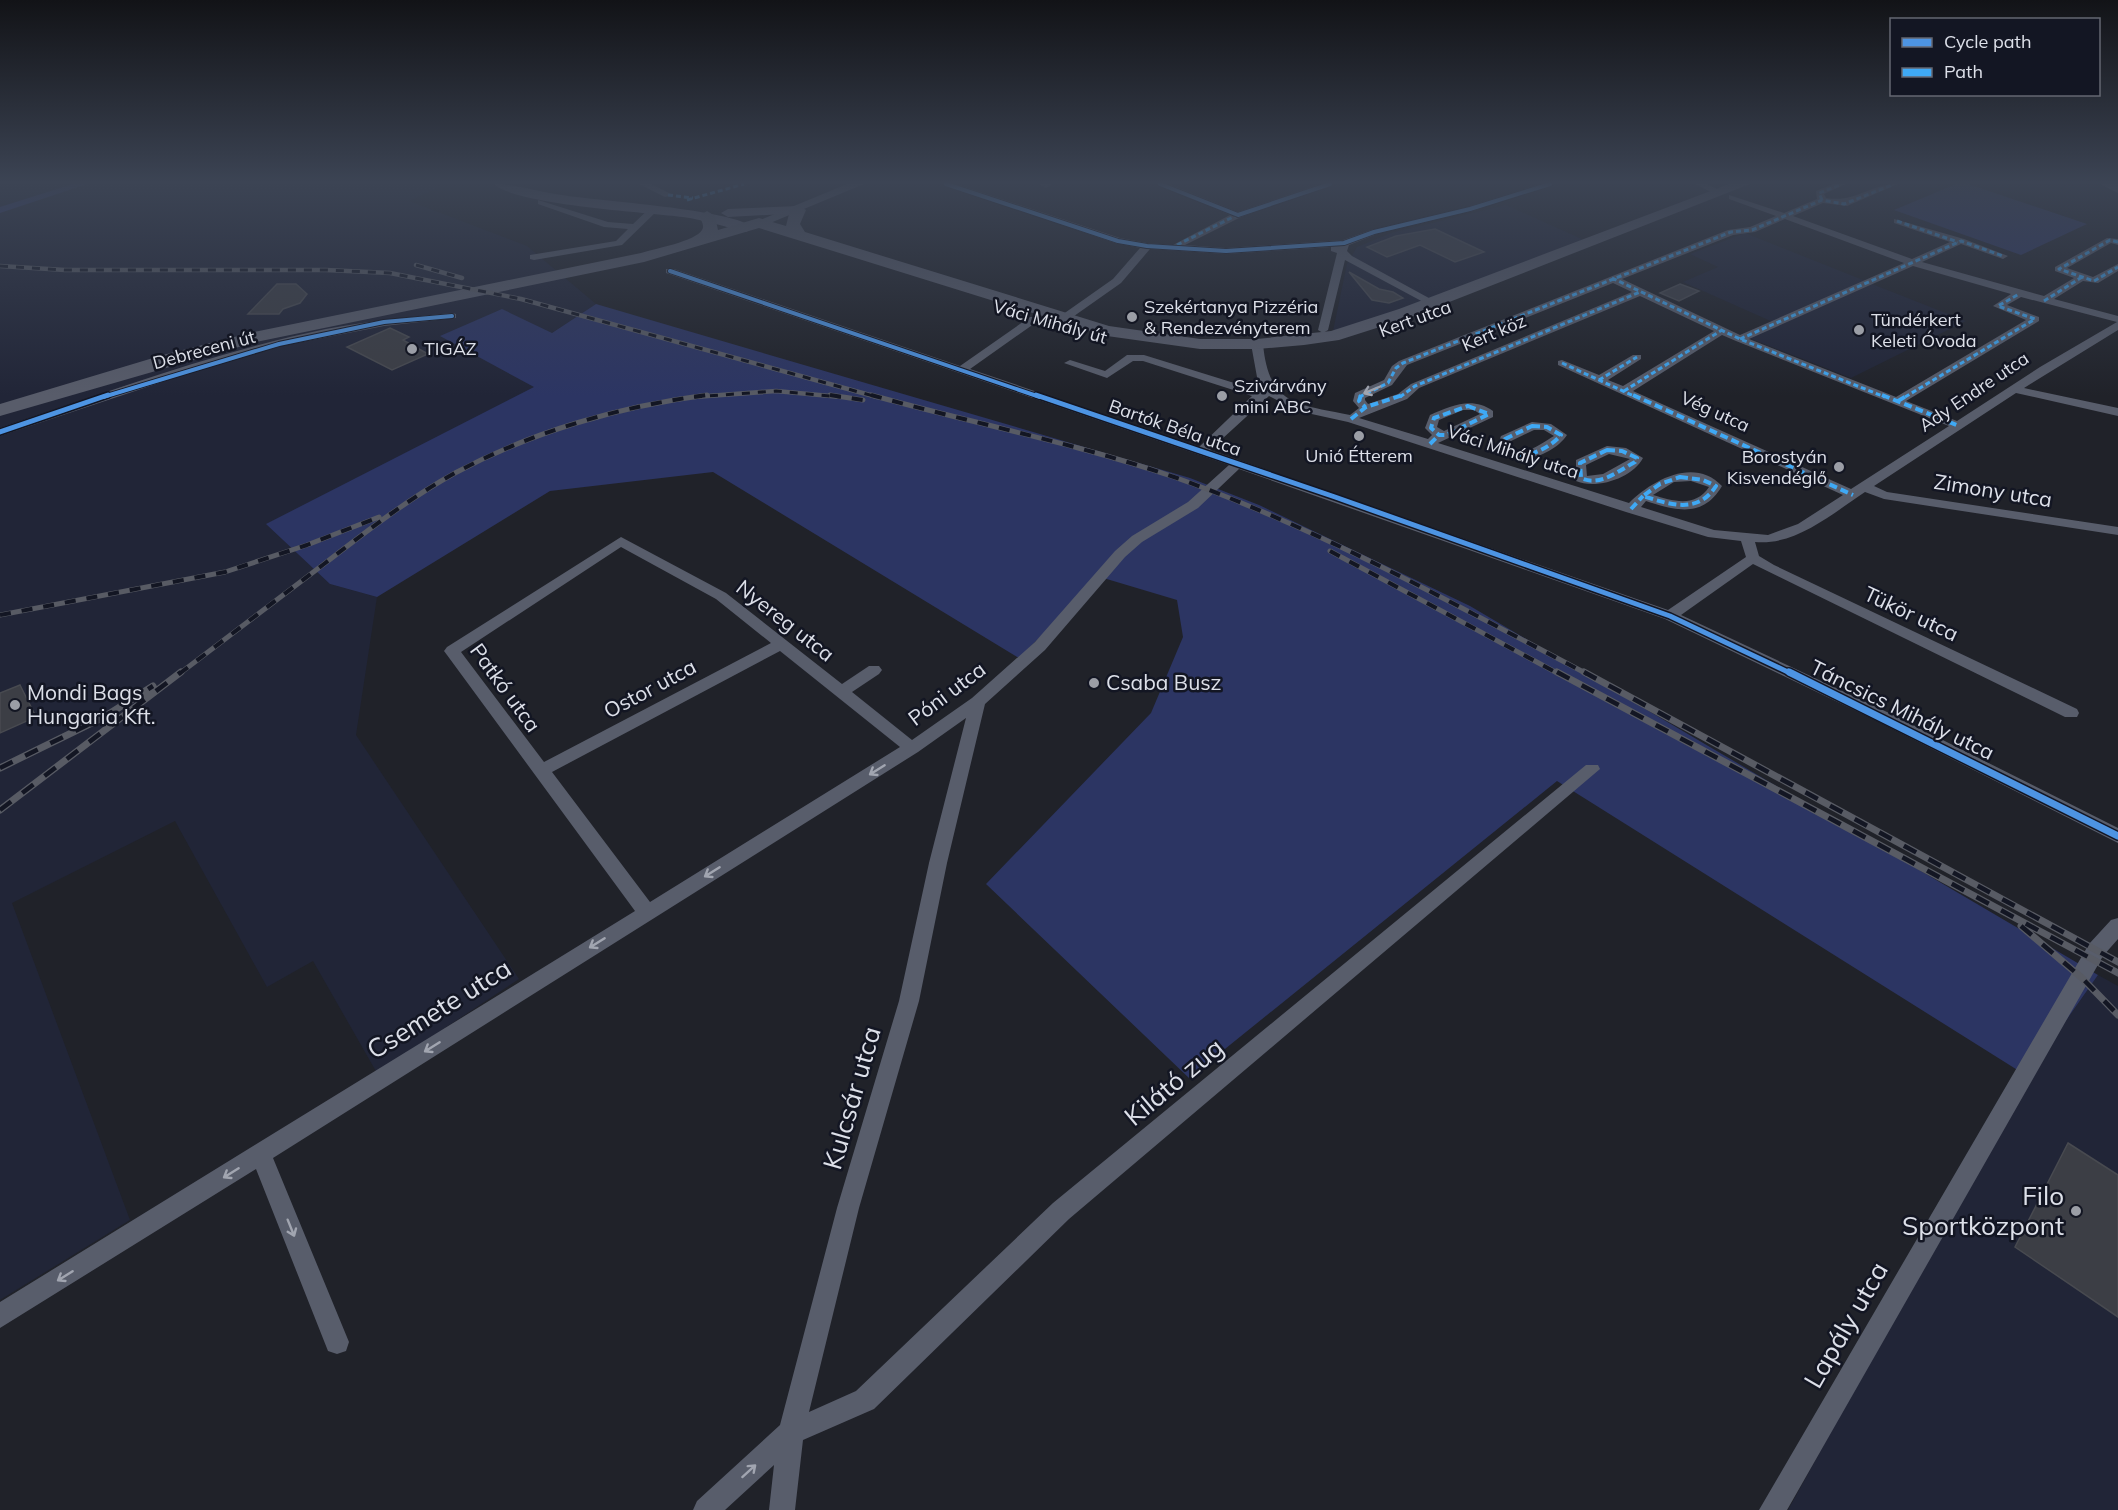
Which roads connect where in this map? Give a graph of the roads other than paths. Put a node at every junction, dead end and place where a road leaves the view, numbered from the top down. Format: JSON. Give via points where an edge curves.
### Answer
{"nodes":[{"id":1,"x":549,"y":254,"type":"edge"},
{"id":2,"x":650,"y":254,"type":"edge"},
{"id":3,"x":840,"y":254,"type":"edge"},
{"id":4,"x":845,"y":254,"type":"edge"},
{"id":5,"x":1140,"y":254,"type":"edge"},
{"id":6,"x":1341,"y":254,"type":"edge"},
{"id":7,"x":1354,"y":254,"type":"edge"},
{"id":8,"x":1572,"y":254,"type":"edge"},
{"id":9,"x":1674,"y":254,"type":"edge"},
{"id":10,"x":1889,"y":254,"type":"edge"},
{"id":11,"x":1931,"y":254,"type":"edge"},
{"id":12,"x":1998,"y":254,"type":"edge"},
{"id":13,"x":2085,"y":254,"type":"edge"},
{"id":14,"x":2003,"y":256,"type":"dead end"},
{"id":15,"x":534,"y":257,"type":"dead end"},
{"id":16,"x":1913,"y":263,"type":"junction"},
{"id":17,"x":2118,"y":267,"type":"edge"},
{"id":18,"x":670,"y":271,"type":"dead end"},
{"id":19,"x":2082,"y":277,"type":"junction"},
{"id":20,"x":1612,"y":279,"type":"junction"},
{"id":21,"x":1640,"y":292,"type":"junction"},
{"id":22,"x":2019,"y":294,"type":"junction"},
{"id":23,"x":2044,"y":301,"type":"junction"},
{"id":24,"x":1438,"y":306,"type":"junction"},
{"id":25,"x":452,"y":316,"type":"dead end"},
{"id":26,"x":1034,"y":319,"type":"junction"},
{"id":27,"x":1063,"y":319,"type":"junction"},
{"id":28,"x":2118,"y":319,"type":"edge"},
{"id":29,"x":2118,"y":325,"type":"edge"},
{"id":30,"x":1323,"y":330,"type":"dead end"},
{"id":31,"x":1722,"y":330,"type":"junction"},
{"id":32,"x":1740,"y":339,"type":"junction"},
{"id":33,"x":1257,"y":348,"type":"junction"},
{"id":34,"x":1637,"y":357,"type":"dead end"},
{"id":35,"x":1070,"y":363,"type":"dead end"},
{"id":36,"x":1562,"y":363,"type":"dead end"},
{"id":37,"x":960,"y":371,"type":"junction"},
{"id":38,"x":1396,"y":375,"type":"junction"},
{"id":39,"x":1599,"y":380,"type":"junction"},
{"id":40,"x":1415,"y":386,"type":"junction"},
{"id":41,"x":2014,"y":388,"type":"junction"},
{"id":42,"x":1624,"y":391,"type":"junction"},
{"id":43,"x":1266,"y":393,"type":"junction"},
{"id":44,"x":1898,"y":401,"type":"junction"},
{"id":45,"x":1365,"y":407,"type":"junction"},
{"id":46,"x":0,"y":410,"type":"edge"},
{"id":47,"x":2118,"y":412,"type":"edge"},
{"id":48,"x":1351,"y":419,"type":"junction"},
{"id":49,"x":1959,"y":426,"type":"junction"},
{"id":50,"x":0,"y":432,"type":"edge"},
{"id":51,"x":1201,"y":452,"type":"junction"},
{"id":52,"x":1236,"y":465,"type":"junction"},
{"id":53,"x":1858,"y":491,"type":"junction"},
{"id":54,"x":1642,"y":496,"type":"junction"},
{"id":55,"x":1631,"y":509,"type":"junction"},
{"id":56,"x":2118,"y":531,"type":"edge"},
{"id":57,"x":1747,"y":539,"type":"junction"},
{"id":58,"x":621,"y":541,"type":"joint"},
{"id":59,"x":1753,"y":558,"type":"junction"},
{"id":60,"x":1670,"y":616,"type":"junction"},
{"id":61,"x":781,"y":644,"type":"junction"},
{"id":62,"x":874,"y":670,"type":"dead end"},
{"id":63,"x":841,"y":692,"type":"junction"},
{"id":64,"x":978,"y":702,"type":"junction"},
{"id":65,"x":2071,"y":713,"type":"dead end"},
{"id":66,"x":912,"y":748,"type":"junction"},
{"id":67,"x":1592,"y":769,"type":"dead end"},
{"id":68,"x":540,"y":771,"type":"junction"},
{"id":69,"x":2118,"y":836,"type":"edge"},
{"id":70,"x":647,"y":912,"type":"junction"},
{"id":71,"x":2118,"y":926,"type":"edge"},
{"id":72,"x":261,"y":1154,"type":"junction"},
{"id":73,"x":0,"y":1316,"type":"edge"},
{"id":74,"x":337,"y":1342,"type":"dead end"},
{"id":75,"x":791,"y":1432,"type":"junction"},
{"id":76,"x":706,"y":1510,"type":"edge"},
{"id":77,"x":782,"y":1510,"type":"edge"},
{"id":78,"x":1772,"y":1510,"type":"edge"}],
"edges":[{"from":1,"to":15,"type":"street"},
{"from":2,"to":46,"type":"main road","name":"Debreceni út","via":[[307,324],[170,359]]},
{"from":3,"to":26,"type":"main road","name":"Váci Mihály út"},
{"from":4,"to":27,"type":"main road","name":"Váci Mihály út"},
{"from":5,"to":27,"type":"street","via":[[1117,281]]},
{"from":6,"to":30,"type":"street"},
{"from":7,"to":24,"type":"street"},
{"from":8,"to":24,"type":"main road","name":"Kert utca"},
{"from":9,"to":20,"type":"street","name":"Kert köz"},
{"from":10,"to":16,"type":"street"},
{"from":11,"to":16,"type":"street"},
{"from":12,"to":14,"type":"street"},
{"from":13,"to":19,"type":"street","via":[[2059,269]]},
{"from":16,"to":22,"type":"street"},
{"from":16,"to":32,"type":"street"},
{"from":17,"to":19,"type":"street","via":[[2094,281]]},
{"from":18,"to":37,"type":"street","name":"Bartók Béla utca"},
{"from":19,"to":23,"type":"street"},
{"from":20,"to":21,"type":"street"},
{"from":20,"to":38,"type":"street","name":"Kert köz","via":[[1403,363],[1396,368]]},
{"from":21,"to":31,"type":"street"},
{"from":21,"to":40,"type":"street","name":"Kert köz"},
{"from":22,"to":23,"type":"street"},
{"from":22,"to":44,"type":"street","via":[[1998,306],[2035,319]]},
{"from":23,"to":28,"type":"street"},
{"from":24,"to":33,"type":"main road","name":"Kert utca","via":[[1333,336]]},
{"from":25,"to":50,"type":"street","via":[[374,324],[304,339],[213,363]]},
{"from":26,"to":33,"type":"main road","name":"Váci Mihály út","via":[[1097,338],[1144,346],[1195,351]]},
{"from":26,"to":37,"type":"street"},
{"from":27,"to":33,"type":"main road","name":"Váci Mihály út","via":[[1155,339]]},
{"from":29,"to":41,"type":"street","name":"Ady Endre utca"},
{"from":31,"to":32,"type":"street"},
{"from":31,"to":42,"type":"street"},
{"from":32,"to":44,"type":"street"},
{"from":33,"to":43,"type":"street"},
{"from":34,"to":39,"type":"street"},
{"from":35,"to":43,"type":"street","name":"Váci Mihály utca","via":[[1107,375],[1131,357],[1144,358]]},
{"from":36,"to":39,"type":"street","name":"Vég utca"},
{"from":37,"to":51,"type":"street","name":"Bartók Béla utca"},
{"from":38,"to":40,"type":"street"},
{"from":38,"to":45,"type":"street","name":"Kert köz","one_way":true,"via":[[1392,382],[1359,396]]},
{"from":39,"to":42,"type":"street","name":"Vég utca"},
{"from":40,"to":45,"type":"street","name":"Kert köz","via":[[1411,392]]},
{"from":41,"to":47,"type":"street"},
{"from":41,"to":49,"type":"street","name":"Ady Endre utca"},
{"from":42,"to":53,"type":"street","name":"Vég utca"},
{"from":43,"to":48,"type":"street","name":"Váci Mihály utca"},
{"from":43,"to":51,"type":"street"},
{"from":44,"to":49,"type":"street"},
{"from":45,"to":48,"type":"street","name":"Kert köz"},
{"from":48,"to":55,"type":"street","name":"Váci Mihály utca","via":[[1507,462],[1584,487]]},
{"from":49,"to":53,"type":"street","name":"Ady Endre utca"},
{"from":51,"to":52,"type":"street","name":"Bartók Béla utca"},
{"from":52,"to":60,"type":"street","name":"Bartók Béla utca"},
{"from":52,"to":64,"type":"street","name":"Póni utca","via":[[1194,505],[1137,539],[1120,554],[1040,646]]},
{"from":53,"to":56,"type":"street","name":"Zimony utca"},
{"from":53,"to":57,"type":"street","name":"Ady Endre utca","via":[[1795,532],[1777,538]]},
{"from":54,"to":54,"type":"street","via":[[1678,475],[1691,474],[1716,486],[1694,506]]},
{"from":54,"to":55,"type":"street"},
{"from":55,"to":57,"type":"street","name":"Váci Mihály utca","via":[[1713,534]]},
{"from":57,"to":59,"type":"street"},
{"from":58,"to":61,"type":"street","name":"Nyereg utca","via":[[721,596]]},
{"from":58,"to":68,"type":"street","name":"Patkó utca","via":[[452,651]]},
{"from":59,"to":60,"type":"street"},
{"from":59,"to":65,"type":"street","name":"Tükör utca"},
{"from":60,"to":69,"type":"street","name":"Táncsics Mihály utca","via":[[1881,716]]},
{"from":61,"to":63,"type":"street","name":"Nyereg utca"},
{"from":61,"to":68,"type":"street","name":"Ostor utca"},
{"from":62,"to":63,"type":"street"},
{"from":63,"to":66,"type":"street","name":"Nyereg utca"},
{"from":64,"to":66,"type":"street","name":"Póni utca"},
{"from":64,"to":75,"type":"street","name":"Kulcsár utca","via":[[909,1001],[848,1208]]},
{"from":66,"to":70,"type":"street","name":"Póni utca","one_way":true},
{"from":67,"to":75,"type":"street","name":"Kilátó zug","via":[[1061,1211],[865,1400]]},
{"from":68,"to":70,"type":"street","name":"Patkó utca"},
{"from":70,"to":72,"type":"street","name":"Csemete utca","one_way":true},
{"from":71,"to":78,"type":"street","name":"Lapály utca","via":[[2096,950]]},
{"from":72,"to":73,"type":"street","name":"Csemete utca","one_way":true},
{"from":72,"to":74,"type":"street","one_way":true},
{"from":76,"to":75,"type":"street","one_way":true},
{"from":75,"to":77,"type":"street","name":"Kulcsár utca"}]}
